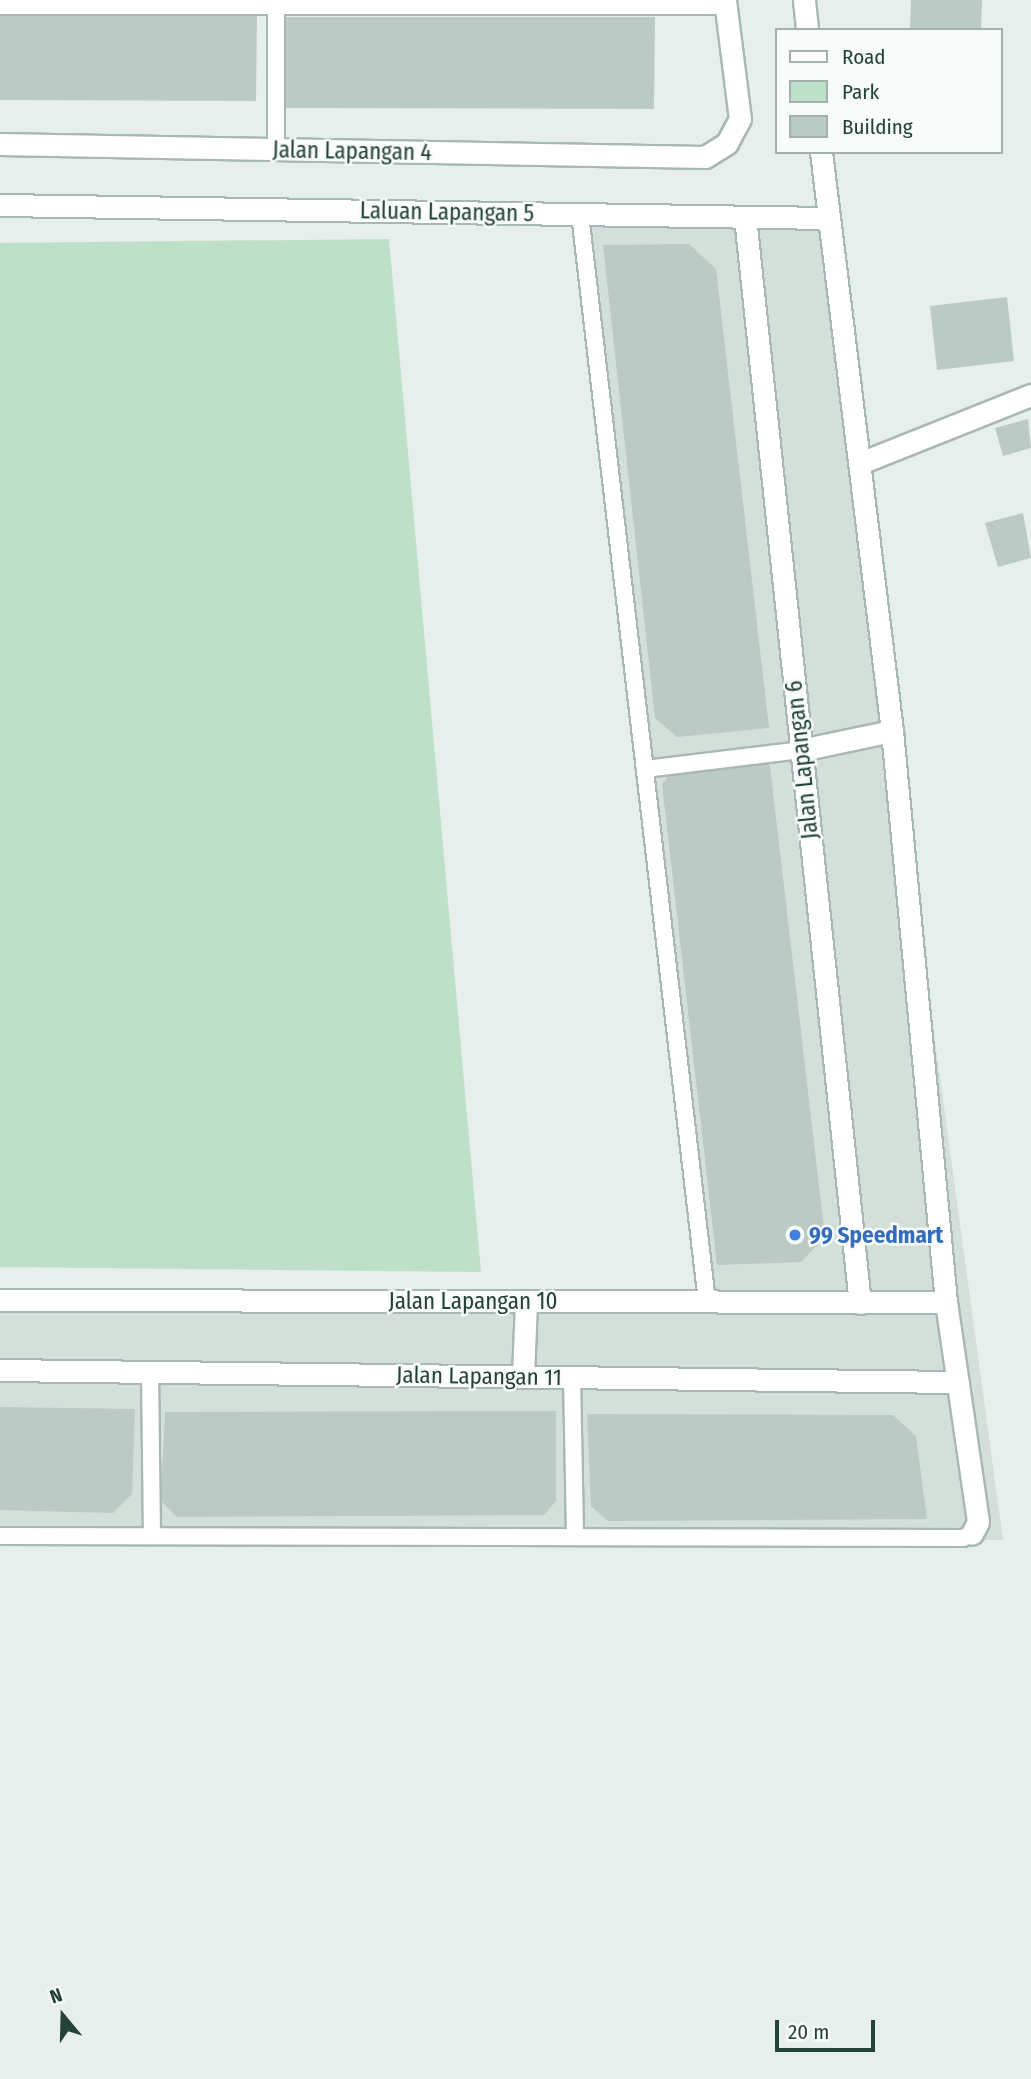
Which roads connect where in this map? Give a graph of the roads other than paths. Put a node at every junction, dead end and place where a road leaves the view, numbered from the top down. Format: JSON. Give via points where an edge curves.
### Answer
{"nodes":[{"id":1,"x":804,"y":0,"type":"edge"},
{"id":2,"x":276,"y":3,"type":"edge"},
{"id":3,"x":725,"y":3,"type":"edge"},
{"id":4,"x":0,"y":6,"type":"edge"},
{"id":5,"x":807,"y":28,"type":"edge"},
{"id":6,"x":0,"y":144,"type":"edge"},
{"id":7,"x":276,"y":149,"type":"junction"},
{"id":8,"x":821,"y":154,"type":"edge"},
{"id":9,"x":0,"y":205,"type":"edge"},
{"id":10,"x":580,"y":214,"type":"junction"},
{"id":11,"x":746,"y":217,"type":"junction"},
{"id":12,"x":828,"y":218,"type":"junction"},
{"id":13,"x":1031,"y":396,"type":"edge"},
{"id":14,"x":860,"y":463,"type":"junction"},
{"id":15,"x":892,"y":731,"type":"junction"},
{"id":16,"x":801,"y":750,"type":"junction"},
{"id":17,"x":645,"y":769,"type":"junction"},
{"id":18,"x":0,"y":1300,"type":"edge"},
{"id":19,"x":526,"y":1302,"type":"junction"},
{"id":20,"x":707,"y":1302,"type":"junction"},
{"id":21,"x":946,"y":1302,"type":"junction"},
{"id":22,"x":860,"y":1303,"type":"junction"},
{"id":23,"x":0,"y":1370,"type":"edge"},
{"id":24,"x":150,"y":1371,"type":"junction"},
{"id":25,"x":523,"y":1377,"type":"junction"},
{"id":26,"x":572,"y":1377,"type":"junction"},
{"id":27,"x":958,"y":1382,"type":"junction"},
{"id":28,"x":972,"y":1534,"type":"joint"},
{"id":29,"x":152,"y":1535,"type":"junction"},
{"id":30,"x":575,"y":1535,"type":"junction"},
{"id":31,"x":0,"y":1536,"type":"edge"}],
"edges":[{"from":1,"to":5,"type":"street"},
{"from":2,"to":3,"type":"lane"},
{"from":2,"to":4,"type":"lane"},
{"from":2,"to":7,"type":"lane"},
{"from":3,"to":7,"type":"street","name":"Jalan Lapangan 4","via":[[740,120],[727,143],[705,157]]},
{"from":6,"to":7,"type":"street","name":"Jalan Lapangan 4"},
{"from":8,"to":12,"type":"street"},
{"from":9,"to":10,"type":"street","name":"Laluan Lapangan 5"},
{"from":10,"to":11,"type":"street","name":"Laluan Lapangan 5"},
{"from":10,"to":17,"type":"lane"},
{"from":11,"to":12,"type":"street","name":"Laluan Lapangan 5"},
{"from":11,"to":16,"type":"street","name":"Jalan Lapangan 6"},
{"from":12,"to":14,"type":"street"},
{"from":13,"to":14,"type":"street"},
{"from":14,"to":15,"type":"street"},
{"from":15,"to":16,"type":"street"},
{"from":15,"to":21,"type":"street"},
{"from":16,"to":17,"type":"lane"},
{"from":16,"to":22,"type":"street","name":"Jalan Lapangan 6"},
{"from":17,"to":20,"type":"lane"},
{"from":18,"to":19,"type":"street","name":"Jalan Lapangan 10"},
{"from":19,"to":20,"type":"street","name":"Jalan Lapangan 10"},
{"from":19,"to":25,"type":"street"},
{"from":20,"to":22,"type":"street","name":"Jalan Lapangan 10"},
{"from":21,"to":22,"type":"street","name":"Jalan Lapangan 10"},
{"from":21,"to":27,"type":"street"},
{"from":23,"to":24,"type":"street","name":"Jalan Lapangan 11"},
{"from":24,"to":25,"type":"street","name":"Jalan Lapangan 11"},
{"from":24,"to":29,"type":"lane"},
{"from":25,"to":26,"type":"street","name":"Jalan Lapangan 11"},
{"from":26,"to":27,"type":"street","name":"Jalan Lapangan 11"},
{"from":26,"to":30,"type":"lane"},
{"from":27,"to":28,"type":"street","via":[[978,1522]]},
{"from":28,"to":30,"type":"lane","via":[[962,1538]]},
{"from":29,"to":30,"type":"lane"},
{"from":29,"to":31,"type":"lane"}]}
